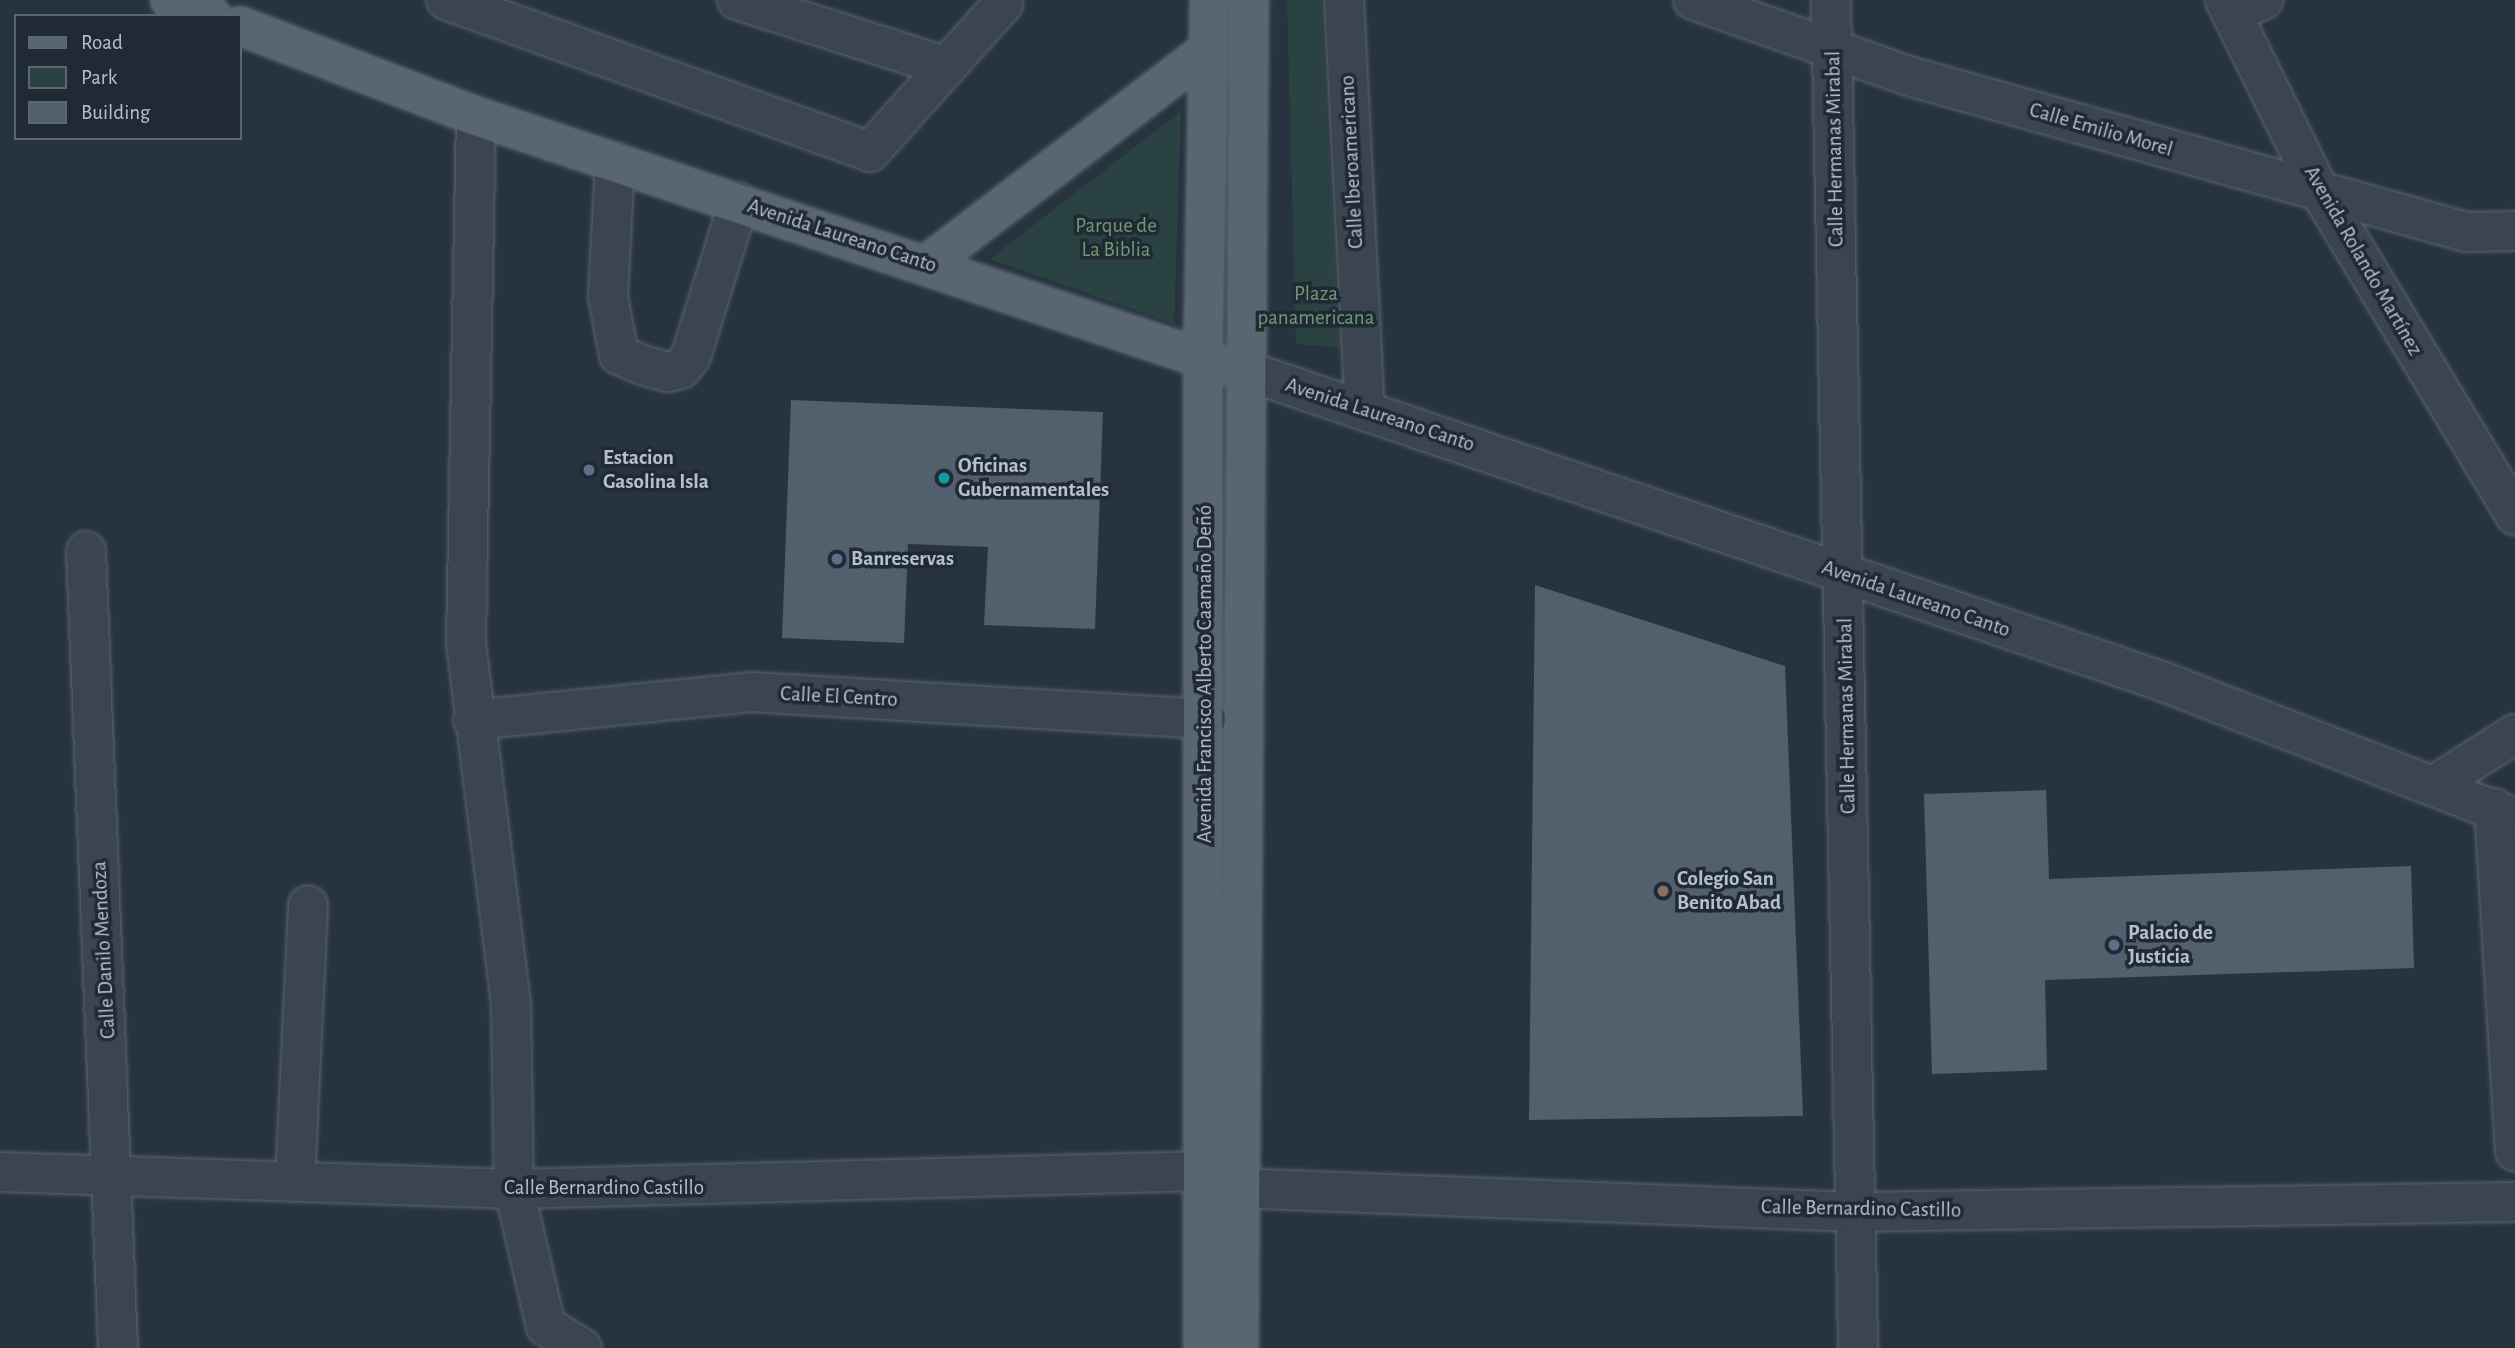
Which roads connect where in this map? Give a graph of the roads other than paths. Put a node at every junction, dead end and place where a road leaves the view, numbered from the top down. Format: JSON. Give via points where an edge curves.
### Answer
{"nodes":[{"id":1,"x":446,"y":0,"type":"edge"},
{"id":2,"x":737,"y":0,"type":"edge"},
{"id":3,"x":1000,"y":0,"type":"edge"},
{"id":4,"x":1209,"y":0,"type":"edge"},
{"id":5,"x":1249,"y":0,"type":"edge"},
{"id":6,"x":1344,"y":0,"type":"edge"},
{"id":7,"x":1693,"y":0,"type":"edge"},
{"id":8,"x":1831,"y":0,"type":"edge"},
{"id":9,"x":2240,"y":4,"type":"edge"},
{"id":10,"x":242,"y":27,"type":"edge"},
{"id":11,"x":1833,"y":49,"type":"junction"},
{"id":12,"x":1208,"y":50,"type":"junction"},
{"id":13,"x":947,"y":66,"type":"junction"},
{"id":14,"x":476,"y":116,"type":"junction"},
{"id":15,"x":615,"y":162,"type":"junction"},
{"id":16,"x":2319,"y":190,"type":"junction"},
{"id":17,"x":739,"y":202,"type":"junction"},
{"id":18,"x":2515,"y":231,"type":"edge"},
{"id":19,"x":927,"y":264,"type":"junction"},
{"id":20,"x":1203,"y":360,"type":"junction"},
{"id":21,"x":1244,"y":370,"type":"junction"},
{"id":22,"x":1365,"y":409,"type":"junction"},
{"id":23,"x":2515,"y":514,"type":"edge"},
{"id":24,"x":86,"y":551,"type":"dead end"},
{"id":25,"x":1844,"y":575,"type":"junction"},
{"id":26,"x":1206,"y":719,"type":"junction"},
{"id":27,"x":473,"y":720,"type":"junction"},
{"id":28,"x":2515,"y":734,"type":"edge"},
{"id":29,"x":2433,"y":786,"type":"junction"},
{"id":30,"x":2504,"y":813,"type":"edge"},
{"id":31,"x":308,"y":905,"type":"dead end"},
{"id":32,"x":2515,"y":1151,"type":"edge"},
{"id":33,"x":0,"y":1172,"type":"edge"},
{"id":34,"x":114,"y":1177,"type":"junction"},
{"id":35,"x":1219,"y":1181,"type":"junction"},
{"id":36,"x":295,"y":1182,"type":"junction"},
{"id":37,"x":514,"y":1189,"type":"junction"},
{"id":38,"x":2515,"y":1202,"type":"edge"},
{"id":39,"x":1856,"y":1212,"type":"junction"},
{"id":40,"x":118,"y":1348,"type":"edge"},
{"id":41,"x":582,"y":1348,"type":"edge"},
{"id":42,"x":1203,"y":1348,"type":"edge"},
{"id":43,"x":1238,"y":1348,"type":"edge"},
{"id":44,"x":1858,"y":1348,"type":"edge"}],
"edges":[{"from":1,"to":13,"type":"street","via":[[870,152]]},
{"from":2,"to":13,"type":"street"},
{"from":3,"to":13,"type":"street","via":[[1003,4]]},
{"from":4,"to":12,"type":"main road","name":"Avenida Francisco Alberto Caamaño Deñó"},
{"from":5,"to":21,"type":"main road","name":"Avenida Francisco Alberto Caamaño Deñó"},
{"from":6,"to":22,"type":"street","name":"Calle Iberoamericano"},
{"from":7,"to":11,"type":"street","name":"Calle Emilio Morel"},
{"from":8,"to":11,"type":"street","name":"Calle Hermanas Mirabal"},
{"from":9,"to":16,"type":"street","name":"Avenida Rolando Martínez"},
{"from":10,"to":14,"type":"main road","name":"Avenida Laureano Canto"},
{"from":11,"to":16,"type":"street","name":"Calle Emilio Morel"},
{"from":11,"to":25,"type":"street","name":"Calle Hermanas Mirabal"},
{"from":12,"to":19,"type":"main road"},
{"from":12,"to":20,"type":"main road","name":"Avenida Francisco Alberto Caamaño Deñó"},
{"from":14,"to":15,"type":"main road","name":"Avenida Laureano Canto"},
{"from":14,"to":27,"type":"street","via":[[466,643]]},
{"from":15,"to":17,"type":"main road","name":"Avenida Laureano Canto"},
{"from":15,"to":17,"type":"street","via":[[608,297],[619,355],[643,365],[667,372],[681,369],[691,356]]},
{"from":16,"to":18,"type":"street","name":"Calle Emilio Morel","via":[[2466,232]]},
{"from":16,"to":23,"type":"street","name":"Avenida Rolando Martínez"},
{"from":17,"to":19,"type":"main road","name":"Avenida Laureano Canto"},
{"from":19,"to":20,"type":"main road","name":"Avenida Laureano Canto"},
{"from":20,"to":21,"type":"main road","name":"Avenida Laureano Canto"},
{"from":20,"to":26,"type":"main road","name":"Avenida Francisco Alberto Caamaño Deñó"},
{"from":21,"to":22,"type":"street","name":"Avenida Laureano Canto"},
{"from":21,"to":35,"type":"main road","name":"Avenida Francisco Alberto Caamaño Deñó"},
{"from":22,"to":25,"type":"street","name":"Avenida Laureano Canto"},
{"from":24,"to":34,"type":"street","name":"Calle Danilo Mendoza"},
{"from":25,"to":29,"type":"street","name":"Avenida Laureano Canto","via":[[2164,682]]},
{"from":25,"to":39,"type":"street","name":"Calle Hermanas Mirabal"},
{"from":26,"to":27,"type":"street","name":"Calle El Centro","via":[[752,692]]},
{"from":26,"to":35,"type":"main road","name":"Avenida Francisco Alberto Caamaño Deñó"},
{"from":27,"to":37,"type":"street","via":[[510,1006]]},
{"from":28,"to":29,"type":"street"},
{"from":29,"to":30,"type":"street","name":"Avenida Laureano Canto"},
{"from":30,"to":32,"type":"street"},
{"from":31,"to":36,"type":"street"},
{"from":33,"to":34,"type":"street","name":"Calle Bernardino Castillo"},
{"from":34,"to":36,"type":"street","name":"Calle Bernardino Castillo"},
{"from":34,"to":40,"type":"street","name":"Calle Danilo Mendoza"},
{"from":35,"to":37,"type":"street","name":"Calle Bernardino Castillo"},
{"from":35,"to":39,"type":"street","name":"Calle Bernardino Castillo"},
{"from":35,"to":42,"type":"main road","name":"Avenida Francisco Alberto Caamaño Deñó"},
{"from":35,"to":43,"type":"main road","name":"Avenida Francisco Alberto Caamaño Deñó"},
{"from":36,"to":37,"type":"street","name":"Calle Bernardino Castillo"},
{"from":37,"to":41,"type":"street","via":[[547,1326]]},
{"from":38,"to":39,"type":"street","name":"Calle Bernardino Castillo"},
{"from":39,"to":44,"type":"street","name":"Calle Hermanas Mirabal"}]}
